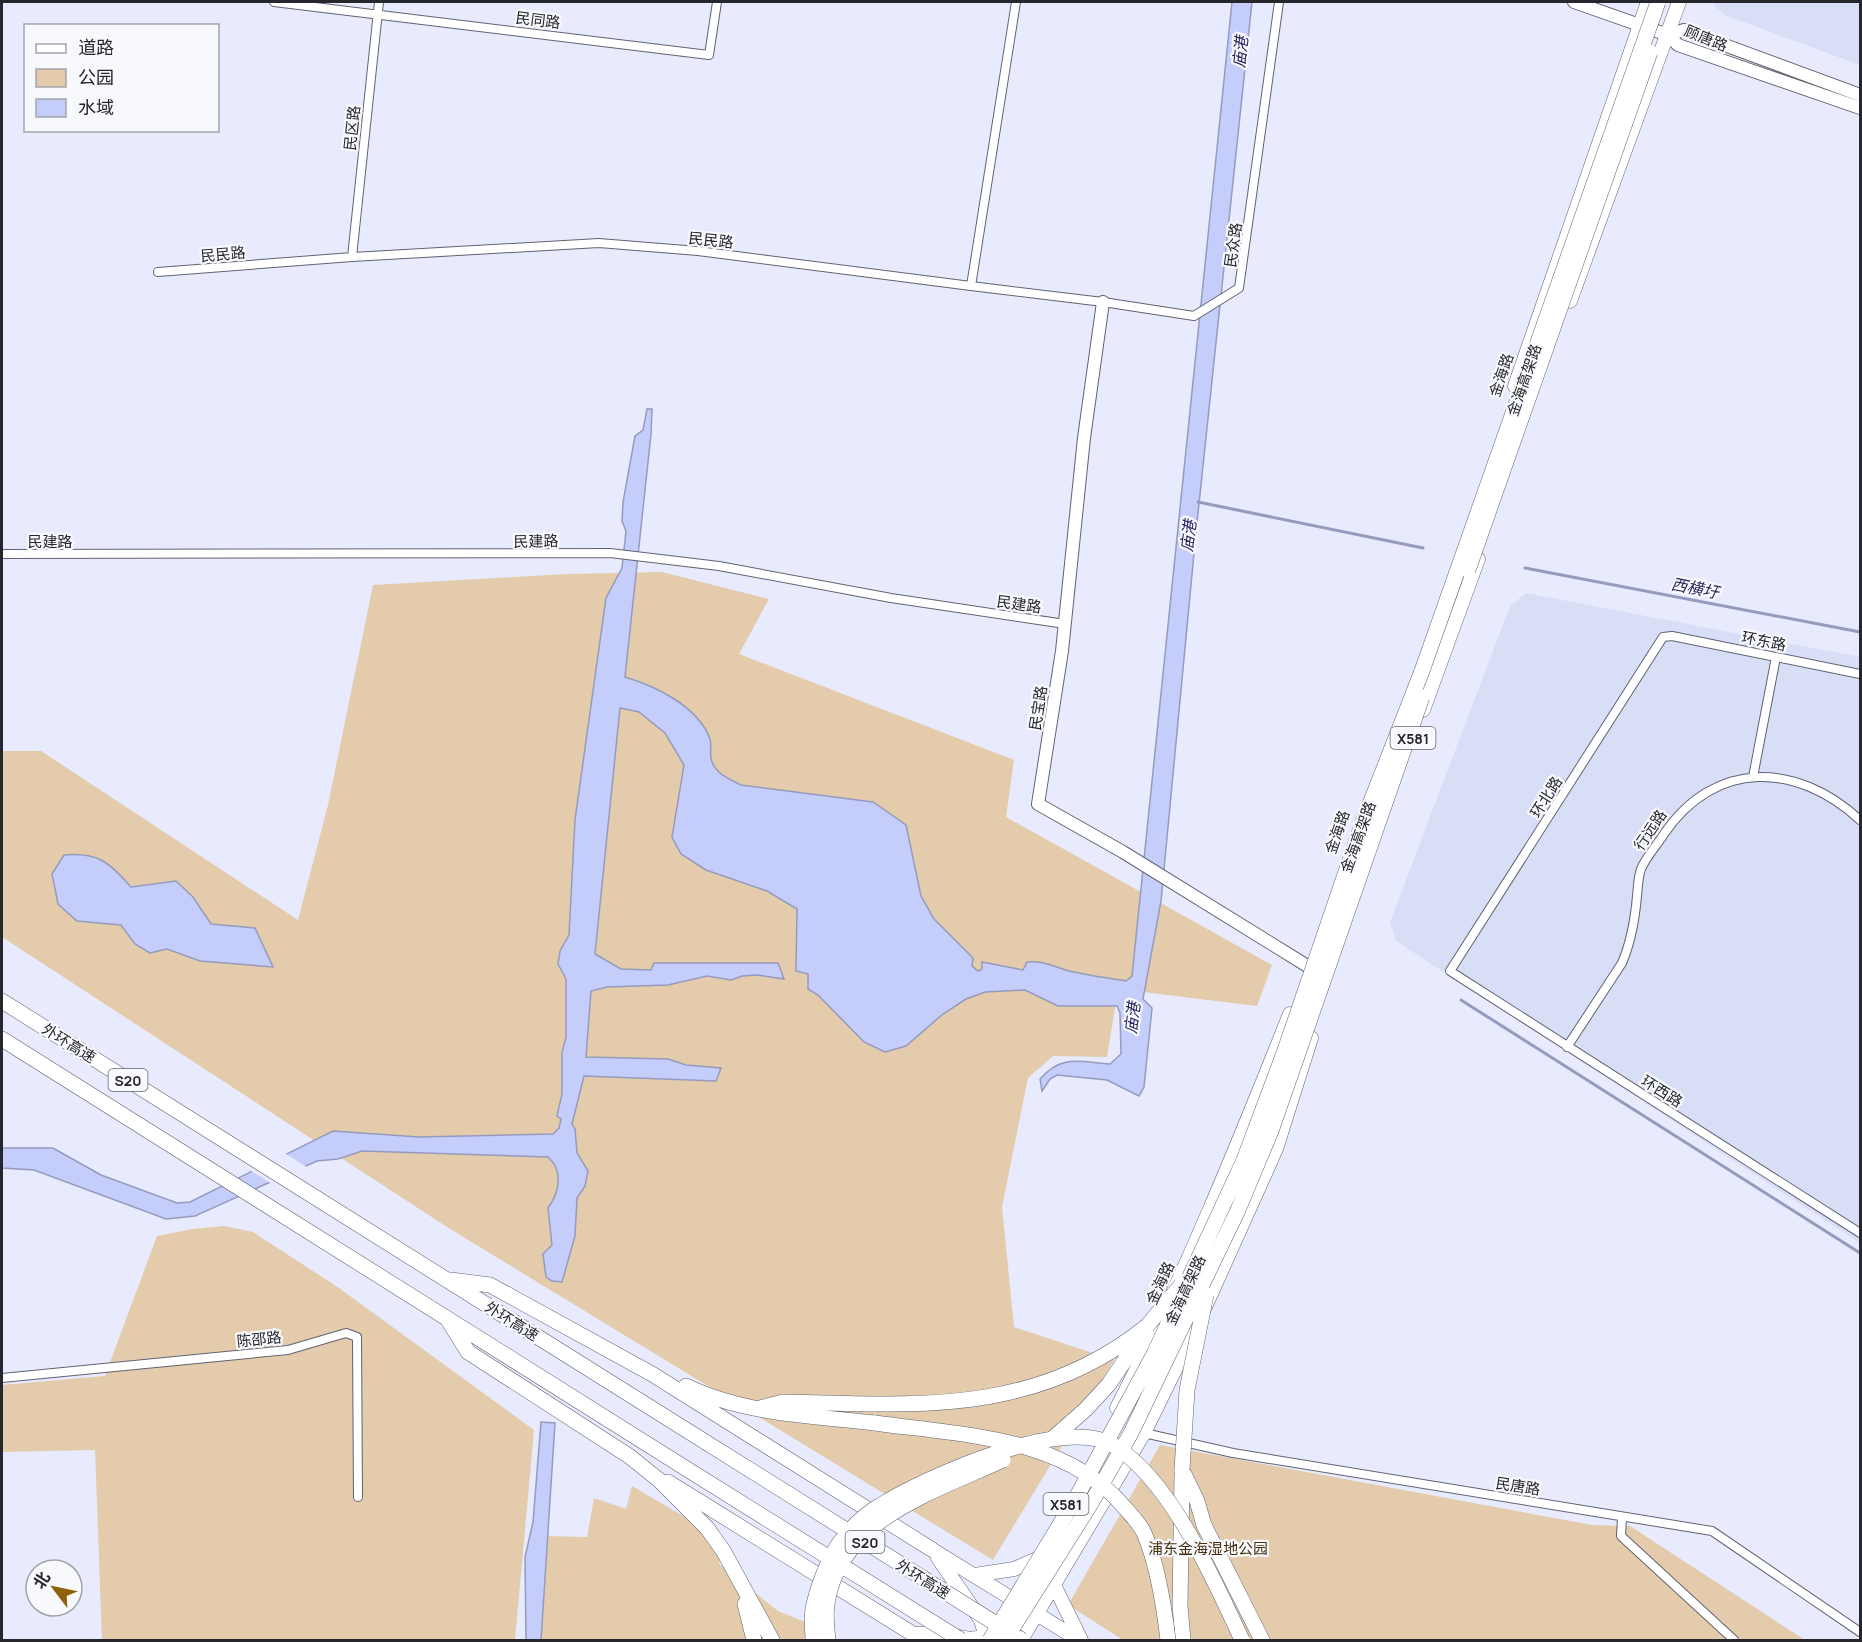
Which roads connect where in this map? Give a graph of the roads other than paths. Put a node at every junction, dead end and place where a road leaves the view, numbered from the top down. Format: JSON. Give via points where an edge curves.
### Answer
{"nodes":[{"id":1,"x":274,"y":2,"type":"edge"},
{"id":2,"x":379,"y":2,"type":"edge"},
{"id":3,"x":717,"y":2,"type":"edge"},
{"id":4,"x":1016,"y":2,"type":"edge"},
{"id":5,"x":1279,"y":2,"type":"edge"},
{"id":6,"x":1574,"y":2,"type":"edge"},
{"id":7,"x":1648,"y":2,"type":"edge"},
{"id":8,"x":1658,"y":2,"type":"edge"},
{"id":9,"x":1668,"y":2,"type":"edge"},
{"id":10,"x":1679,"y":2,"type":"edge"},
{"id":11,"x":377,"y":13,"type":"junction"},
{"id":12,"x":1640,"y":24,"type":"junction"},
{"id":13,"x":1668,"y":35,"type":"junction"},
{"id":14,"x":1860,"y":95,"type":"edge"},
{"id":15,"x":1860,"y":108,"type":"edge"},
{"id":16,"x":352,"y":257,"type":"junction"},
{"id":17,"x":158,"y":272,"type":"dead end"},
{"id":18,"x":971,"y":286,"type":"junction"},
{"id":19,"x":1103,"y":302,"type":"junction"},
{"id":20,"x":2,"y":554,"type":"edge"},
{"id":21,"x":1065,"y":624,"type":"junction"},
{"id":22,"x":1663,"y":637,"type":"joint"},
{"id":23,"x":1776,"y":657,"type":"junction"},
{"id":24,"x":1860,"y":674,"type":"edge"},
{"id":25,"x":1753,"y":777,"type":"junction"},
{"id":26,"x":1860,"y":820,"type":"edge"},
{"id":27,"x":1309,"y":967,"type":"junction"},
{"id":28,"x":1450,"y":971,"type":"joint"},
{"id":29,"x":2,"y":1001,"type":"edge"},
{"id":30,"x":2,"y":1039,"type":"edge"},
{"id":31,"x":1567,"y":1047,"type":"junction"},
{"id":32,"x":1238,"y":1210,"type":"junction"},
{"id":33,"x":1860,"y":1233,"type":"edge"},
{"id":34,"x":1197,"y":1266,"type":"junction"},
{"id":35,"x":445,"y":1279,"type":"junction"},
{"id":36,"x":446,"y":1317,"type":"junction"},
{"id":37,"x":1147,"y":1326,"type":"junction"},
{"id":38,"x":652,"y":1374,"type":"junction"},
{"id":39,"x":2,"y":1378,"type":"edge"},
{"id":40,"x":760,"y":1408,"type":"junction"},
{"id":41,"x":1144,"y":1433,"type":"junction"},
{"id":42,"x":1182,"y":1470,"type":"junction"},
{"id":43,"x":659,"y":1480,"type":"junction"},
{"id":44,"x":358,"y":1497,"type":"dead end"},
{"id":45,"x":1622,"y":1517,"type":"junction"},
{"id":46,"x":931,"y":1549,"type":"junction"},
{"id":47,"x":1037,"y":1559,"type":"junction"},
{"id":48,"x":975,"y":1575,"type":"junction"},
{"id":49,"x":1054,"y":1585,"type":"junction"},
{"id":50,"x":741,"y":1586,"type":"junction"},
{"id":51,"x":1007,"y":1604,"type":"junction"},
{"id":52,"x":1036,"y":1614,"type":"junction"},
{"id":53,"x":1860,"y":1632,"type":"edge"},
{"id":54,"x":1024,"y":1636,"type":"edge"},
{"id":55,"x":917,"y":1637,"type":"edge"},
{"id":56,"x":1006,"y":1639,"type":"edge"},
{"id":57,"x":1261,"y":1639,"type":"edge"},
{"id":58,"x":986,"y":1640,"type":"edge"},
{"id":59,"x":754,"y":1641,"type":"edge"},
{"id":60,"x":772,"y":1641,"type":"edge"},
{"id":61,"x":813,"y":1641,"type":"edge"},
{"id":62,"x":828,"y":1641,"type":"edge"},
{"id":63,"x":961,"y":1641,"type":"edge"},
{"id":64,"x":1080,"y":1641,"type":"edge"},
{"id":65,"x":1168,"y":1641,"type":"edge"},
{"id":66,"x":1183,"y":1641,"type":"edge"},
{"id":67,"x":1242,"y":1641,"type":"edge"},
{"id":68,"x":1734,"y":1641,"type":"edge"}],
"edges":[{"from":1,"to":11,"type":"street","name":"民同路"},
{"from":2,"to":11,"type":"street","name":"民区路"},
{"from":3,"to":11,"type":"street","name":"民同路","via":[[709,55]]},
{"from":4,"to":18,"type":"street"},
{"from":5,"to":19,"type":"street","name":"民众路","via":[[1239,288],[1194,316]]},
{"from":6,"to":12,"type":"street"},
{"from":7,"to":12,"type":"main road","name":"金海路","number":"X581"},
{"from":8,"to":34,"type":"highway","name":"金海高架路","bridge":true,"via":[[1422,671],[1363,822],[1284,1053],[1244,1160]]},
{"from":9,"to":32,"type":"highway","name":"金海高架路","bridge":true,"via":[[1271,1131]]},
{"from":10,"to":13,"type":"main road","number":"X581"},
{"from":11,"to":16,"type":"street","name":"民区路"},
{"from":12,"to":13,"type":"street"},
{"from":12,"to":27,"type":"main road","name":"金海路","number":"X581"},
{"from":13,"to":14,"type":"street","name":"顾唐路","via":[[1684,30]]},
{"from":13,"to":15,"type":"street","name":"顾唐路","via":[[1678,45]]},
{"from":13,"to":41,"type":"main road","number":"X581","via":[[1352,904],[1276,1149],[1183,1357]]},
{"from":16,"to":17,"type":"street","name":"民民路"},
{"from":16,"to":18,"type":"street","name":"民民路","via":[[599,243],[698,251]]},
{"from":18,"to":19,"type":"street","name":"民众路"},
{"from":19,"to":21,"type":"street","name":"民宝路"},
{"from":20,"to":21,"type":"street","name":"民建路","via":[[610,553],[718,566],[891,598]]},
{"from":21,"to":27,"type":"street","name":"民宝路","via":[[1038,804]]},
{"from":22,"to":23,"type":"street","name":"环东路"},
{"from":22,"to":28,"type":"street","name":"环北路"},
{"from":23,"to":24,"type":"street","name":"环东路"},
{"from":23,"to":25,"type":"street"},
{"from":25,"to":26,"type":"street","name":"行远路","via":[[1777,778],[1832,796]]},
{"from":25,"to":31,"type":"street","name":"行远路","via":[[1714,787],[1678,813],[1642,867],[1622,963]]},
{"from":27,"to":47,"type":"main road","name":"金海路","number":"X581","via":[[1216,1199],[1149,1346]]},
{"from":28,"to":31,"type":"street","name":"环西路"},
{"from":29,"to":35,"type":"highway","name":"外环高速","number":"S20"},
{"from":30,"to":36,"type":"highway","number":"S20"},
{"from":31,"to":33,"type":"street","name":"环西路"},
{"from":32,"to":42,"type":"highway","bridge":true,"via":[[1206,1295],[1187,1390]]},
{"from":32,"to":56,"type":"highway","name":"金海高架路","bridge":true,"via":[[1131,1433]]},
{"from":34,"to":37,"type":"highway","bridge":true},
{"from":34,"to":58,"type":"highway","name":"金海高架路","bridge":true,"via":[[1076,1498]]},
{"from":35,"to":38,"type":"highway","via":[[490,1285]]},
{"from":35,"to":54,"type":"highway","name":"外环高速","number":"S20","bridge":true},
{"from":36,"to":43,"type":"highway","via":[[468,1352],[629,1456]]},
{"from":36,"to":63,"type":"highway","number":"S20","bridge":true},
{"from":37,"to":40,"type":"highway","via":[[1116,1351],[1052,1382],[1001,1395],[940,1403],[783,1402]]},
{"from":37,"to":62,"type":"highway","bridge":true,"via":[[1109,1384],[1064,1430],[1043,1444],[892,1512],[870,1528],[850,1549],[833,1582],[827,1605]]},
{"from":38,"to":40,"type":"highway","via":[[670,1377],[715,1398]]},
{"from":38,"to":46,"type":"highway"},
{"from":39,"to":44,"type":"street","name":"陈邵路","via":[[288,1350],[346,1333],[357,1337]]},
{"from":40,"to":65,"type":"highway","bridge":true,"via":[[996,1440],[1046,1452],[1097,1481],[1116,1496],[1144,1532]]},
{"from":41,"to":45,"type":"street","name":"民唐路","via":[[1233,1453]]},
{"from":41,"to":49,"type":"main road","number":"X581"},
{"from":42,"to":57,"type":"highway","via":[[1204,1525]]},
{"from":42,"to":66,"type":"highway","bridge":true},
{"from":43,"to":50,"type":"highway","via":[[706,1528],[724,1552]]},
{"from":43,"to":55,"type":"highway","via":[[674,1484]]},
{"from":45,"to":53,"type":"street","name":"民唐路","via":[[1713,1531]]},
{"from":45,"to":68,"type":"street","via":[[1621,1536]]},
{"from":46,"to":48,"type":"main road"},
{"from":46,"to":58,"type":"main road","via":[[981,1620]]},
{"from":47,"to":48,"type":"main road","via":[[1014,1569]]},
{"from":47,"to":51,"type":"main road","name":"金海路","number":"X581"},
{"from":48,"to":51,"type":"main road"},
{"from":49,"to":52,"type":"main road","number":"X581"},
{"from":49,"to":64,"type":"main road"},
{"from":50,"to":59,"type":"highway"},
{"from":50,"to":60,"type":"highway"},
{"from":51,"to":52,"type":"main road"},
{"from":51,"to":56,"type":"main road"},
{"from":51,"to":58,"type":"main road","name":"金海路","number":"X581"},
{"from":52,"to":54,"type":"main road","number":"X581"},
{"from":52,"to":64,"type":"main road"},
{"from":54,"to":56,"type":"main road"},
{"from":55,"to":58,"type":"main road","via":[[942,1634]]},
{"from":56,"to":58,"type":"main road"},
{"from":61,"to":67,"type":"highway","bridge":true,"via":[[813,1609],[826,1569],[838,1545],[860,1521],[881,1505],[962,1465],[1040,1441],[1079,1436],[1112,1444],[1150,1478],[1209,1570]]}]}
